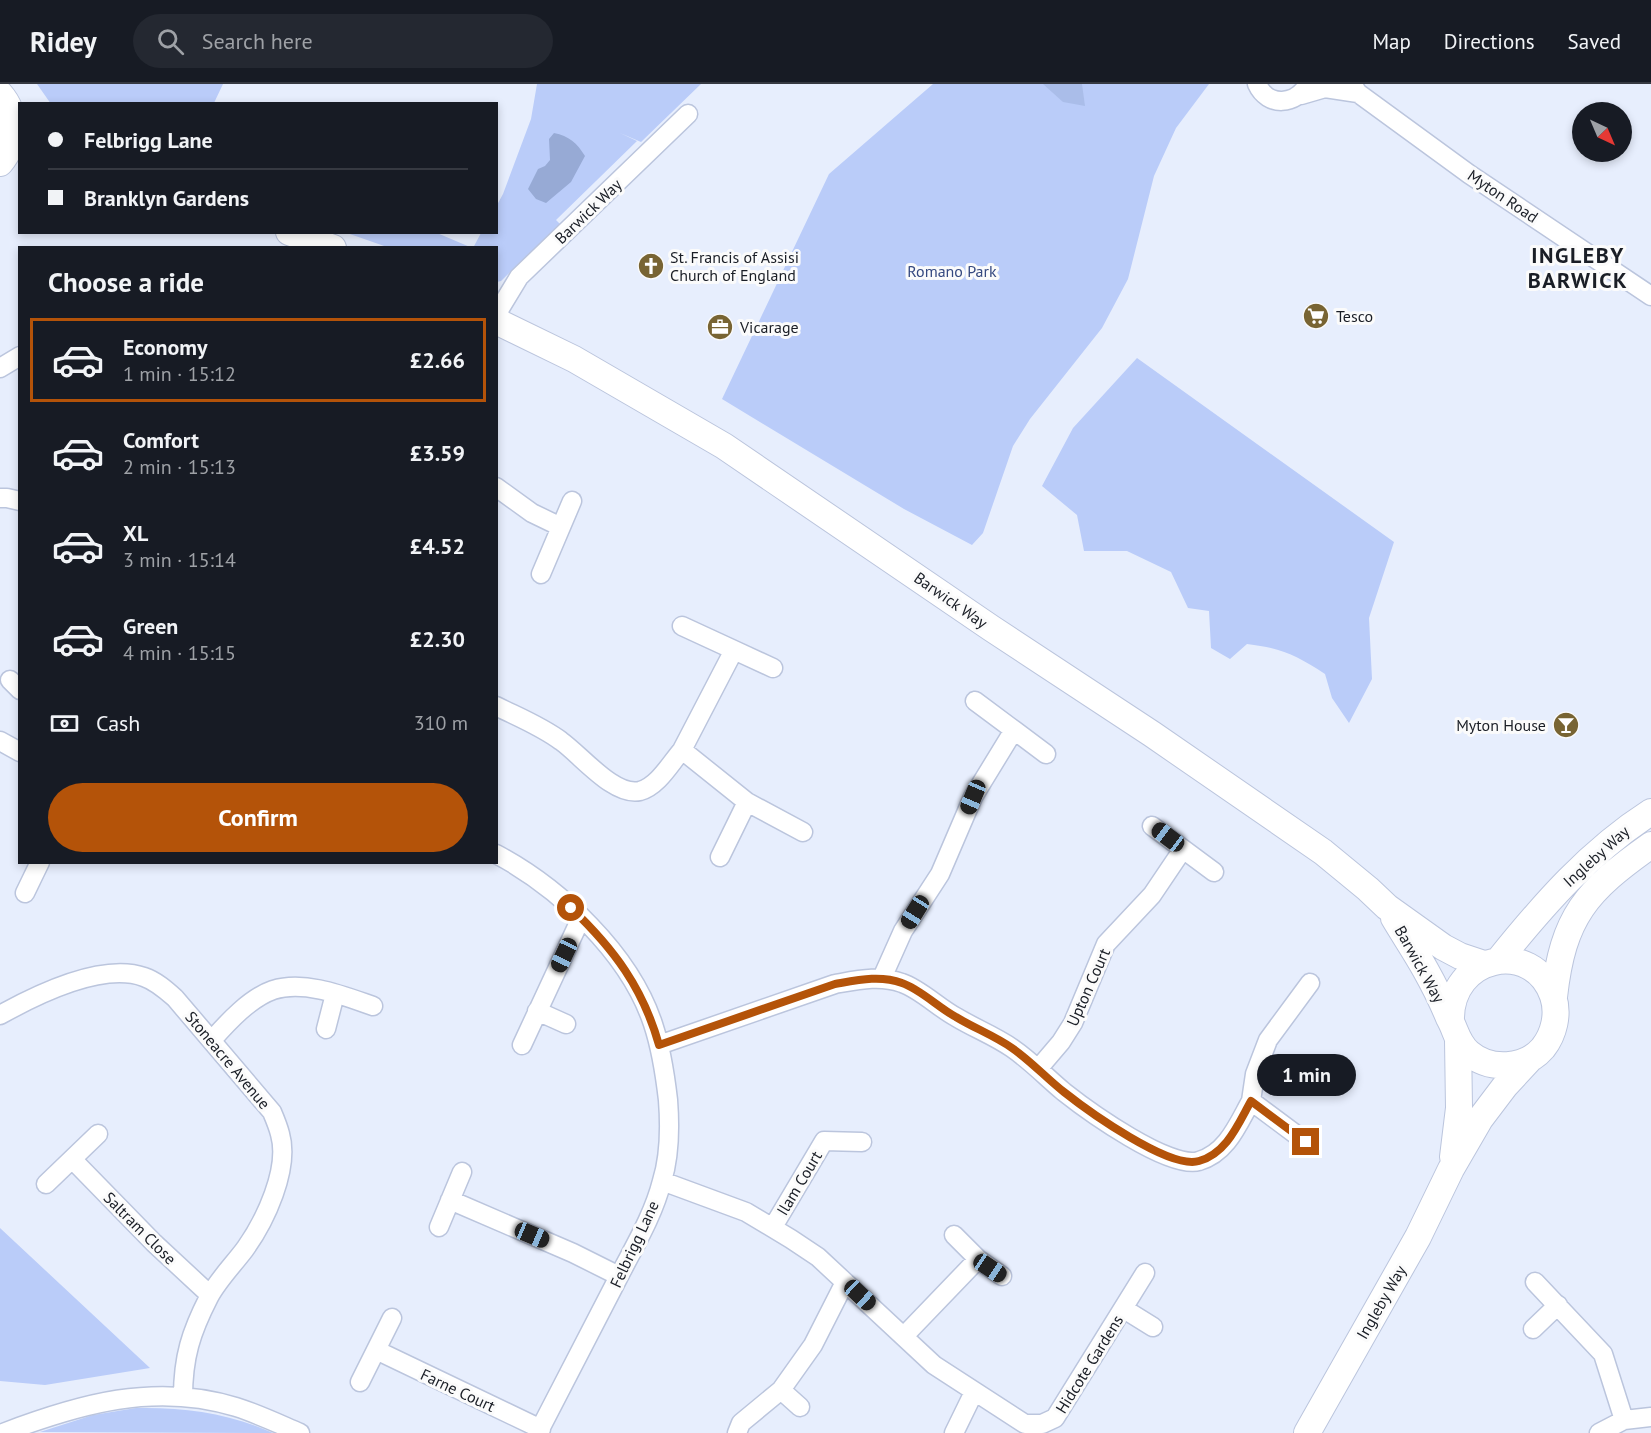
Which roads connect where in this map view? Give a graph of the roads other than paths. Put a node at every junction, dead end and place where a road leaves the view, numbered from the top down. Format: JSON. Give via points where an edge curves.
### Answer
{"nodes":[{"id":1,"x":1257,"y":84,"type":"edge"},
{"id":2,"x":1355,"y":88,"type":"edge"},
{"id":3,"x":1305,"y":89,"type":"edge"},
{"id":4,"x":6,"y":98,"type":"edge"},
{"id":5,"x":688,"y":114,"type":"dead end"},
{"id":6,"x":0,"y":163,"type":"edge"},
{"id":7,"x":18,"y":167,"type":"edge"},
{"id":8,"x":0,"y":169,"type":"edge"},
{"id":9,"x":294,"y":234,"type":"edge"},
{"id":10,"x":328,"y":246,"type":"edge"},
{"id":11,"x":1651,"y":296,"type":"edge"},
{"id":12,"x":498,"y":312,"type":"edge"},
{"id":13,"x":498,"y":322,"type":"edge"},
{"id":14,"x":18,"y":357,"type":"edge"},
{"id":15,"x":0,"y":368,"type":"edge"},
{"id":16,"x":498,"y":488,"type":"edge"},
{"id":17,"x":0,"y":498,"type":"edge"},
{"id":18,"x":18,"y":501,"type":"edge"},
{"id":19,"x":572,"y":501,"type":"dead end"},
{"id":20,"x":561,"y":527,"type":"junction"},
{"id":21,"x":541,"y":574,"type":"dead end"},
{"id":22,"x":682,"y":626,"type":"dead end"},
{"id":23,"x":734,"y":650,"type":"junction"},
{"id":24,"x":773,"y":669,"type":"dead end"},
{"id":25,"x":975,"y":701,"type":"dead end"},
{"id":26,"x":498,"y":707,"type":"edge"},
{"id":27,"x":1014,"y":730,"type":"junction"},
{"id":28,"x":0,"y":741,"type":"edge"},
{"id":29,"x":682,"y":750,"type":"junction"},
{"id":30,"x":18,"y":751,"type":"edge"},
{"id":31,"x":1046,"y":754,"type":"dead end"},
{"id":32,"x":747,"y":802,"type":"junction"},
{"id":33,"x":1651,"y":812,"type":"edge"},
{"id":34,"x":1152,"y":826,"type":"dead end"},
{"id":35,"x":803,"y":832,"type":"dead end"},
{"id":36,"x":1651,"y":845,"type":"edge"},
{"id":37,"x":1183,"y":849,"type":"junction"},
{"id":38,"x":498,"y":855,"type":"edge"},
{"id":39,"x":720,"y":857,"type":"dead end"},
{"id":40,"x":39,"y":864,"type":"edge"},
{"id":41,"x":1214,"y":873,"type":"dead end"},
{"id":42,"x":25,"y":893,"type":"dead end"},
{"id":43,"x":1387,"y":908,"type":"junction"},
{"id":44,"x":581,"y":918,"type":"junction"},
{"id":45,"x":1491,"y":963,"type":"junction"},
{"id":46,"x":882,"y":978,"type":"junction"},
{"id":47,"x":1310,"y":982,"type":"dead end"},
{"id":48,"x":334,"y":994,"type":"junction"},
{"id":49,"x":1554,"y":997,"type":"junction"},
{"id":50,"x":374,"y":1006,"type":"dead end"},
{"id":51,"x":537,"y":1011,"type":"junction"},
{"id":52,"x":0,"y":1015,"type":"edge"},
{"id":53,"x":566,"y":1024,"type":"dead end"},
{"id":54,"x":326,"y":1029,"type":"dead end"},
{"id":55,"x":1455,"y":1031,"type":"junction"},
{"id":56,"x":212,"y":1040,"type":"junction"},
{"id":57,"x":522,"y":1045,"type":"dead end"},
{"id":58,"x":659,"y":1045,"type":"junction"},
{"id":59,"x":1530,"y":1059,"type":"junction"},
{"id":60,"x":1038,"y":1069,"type":"junction"},
{"id":61,"x":1251,"y":1101,"type":"junction"},
{"id":62,"x":98,"y":1134,"type":"dead end"},
{"id":63,"x":862,"y":1142,"type":"dead end"},
{"id":64,"x":1306,"y":1142,"type":"dead end"},
{"id":65,"x":72,"y":1159,"type":"junction"},
{"id":66,"x":1451,"y":1169,"type":"junction"},
{"id":67,"x":462,"y":1172,"type":"dead end"},
{"id":68,"x":662,"y":1181,"type":"junction"},
{"id":69,"x":46,"y":1184,"type":"dead end"},
{"id":70,"x":450,"y":1200,"type":"junction"},
{"id":71,"x":439,"y":1227,"type":"dead end"},
{"id":72,"x":773,"y":1227,"type":"junction"},
{"id":73,"x":954,"y":1235,"type":"dead end"},
{"id":74,"x":978,"y":1259,"type":"junction"},
{"id":75,"x":1145,"y":1273,"type":"dead end"},
{"id":76,"x":619,"y":1276,"type":"junction"},
{"id":77,"x":1002,"y":1276,"type":"dead end"},
{"id":78,"x":845,"y":1282,"type":"junction"},
{"id":79,"x":1536,"y":1282,"type":"dead end"},
{"id":80,"x":210,"y":1295,"type":"junction"},
{"id":81,"x":1558,"y":1305,"type":"junction"},
{"id":82,"x":1124,"y":1309,"type":"junction"},
{"id":83,"x":392,"y":1318,"type":"dead end"},
{"id":84,"x":1153,"y":1327,"type":"dead end"},
{"id":85,"x":1533,"y":1329,"type":"dead end"},
{"id":86,"x":904,"y":1336,"type":"junction"},
{"id":87,"x":376,"y":1350,"type":"junction"},
{"id":88,"x":360,"y":1382,"type":"dead end"},
{"id":89,"x":780,"y":1390,"type":"junction"},
{"id":90,"x":974,"y":1392,"type":"junction"},
{"id":91,"x":183,"y":1397,"type":"junction"},
{"id":92,"x":800,"y":1407,"type":"dead end"},
{"id":93,"x":1651,"y":1417,"type":"edge"},
{"id":94,"x":1624,"y":1420,"type":"junction"},
{"id":95,"x":540,"y":1431,"type":"edge"},
{"id":96,"x":3,"y":1433,"type":"edge"},
{"id":97,"x":300,"y":1433,"type":"edge"},
{"id":98,"x":737,"y":1433,"type":"edge"},
{"id":99,"x":954,"y":1433,"type":"edge"},
{"id":100,"x":1307,"y":1433,"type":"edge"},
{"id":101,"x":1599,"y":1433,"type":"edge"}],
"edges":[{"from":1,"to":3,"type":"street","name":"Myton Road","via":[[1260,92],[1280,102],[1291,101]]},
{"from":2,"to":3,"type":"street","name":"Myton Road"},
{"from":2,"to":11,"type":"street","name":"Myton Road","via":[[1469,174]]},
{"from":4,"to":6,"type":"street","via":[[13,122],[12,139]]},
{"from":5,"to":12,"type":"street","name":"Barwick Way","via":[[519,277]]},
{"from":7,"to":8,"type":"street"},
{"from":9,"to":10,"type":"street"},
{"from":13,"to":43,"type":"street","name":"Barwick Way","via":[[574,359],[724,446],[1323,852]]},
{"from":14,"to":15,"type":"street"},
{"from":16,"to":20,"type":"street","via":[[532,513]]},
{"from":17,"to":18,"type":"street"},
{"from":19,"to":20,"type":"street"},
{"from":20,"to":21,"type":"street"},
{"from":22,"to":23,"type":"street"},
{"from":23,"to":24,"type":"street"},
{"from":23,"to":29,"type":"street"},
{"from":25,"to":27,"type":"street"},
{"from":26,"to":29,"type":"street","via":[[562,741],[614,785],[627,791],[652,786]]},
{"from":27,"to":31,"type":"street"},
{"from":27,"to":46,"type":"street","via":[[973,797],[940,874],[903,931]]},
{"from":28,"to":30,"type":"street"},
{"from":29,"to":32,"type":"street"},
{"from":32,"to":35,"type":"street"},
{"from":32,"to":39,"type":"street"},
{"from":33,"to":45,"type":"street","name":"Ingleby Way","via":[[1564,884]]},
{"from":34,"to":37,"type":"street"},
{"from":36,"to":49,"type":"street","name":"Ingleby Way","via":[[1601,883],[1585,901],[1567,934],[1557,964]]},
{"from":37,"to":41,"type":"street"},
{"from":37,"to":60,"type":"street","name":"Upton Court","via":[[1152,895],[1106,944],[1062,1042]]},
{"from":38,"to":44,"type":"street","name":"Felbrigg Lane","via":[[538,881]]},
{"from":40,"to":42,"type":"street"},
{"from":43,"to":45,"type":"street","name":"Barwick Way","via":[[1460,956]]},
{"from":43,"to":55,"type":"street","name":"Barwick Way","via":[[1425,969]]},
{"from":44,"to":51,"type":"street"},
{"from":44,"to":58,"type":"street","name":"Felbrigg Lane","via":[[631,976]]},
{"from":45,"to":49,"type":"street","via":[[1513,962],[1532,970]]},
{"from":45,"to":55,"type":"street","via":[[1465,978],[1458,987],[1453,998]]},
{"from":46,"to":58,"type":"street","via":[[835,984]]},
{"from":46,"to":60,"type":"street","via":[[904,983],[1011,1047]]},
{"from":47,"to":61,"type":"street","via":[[1268,1040],[1255,1074]]},
{"from":48,"to":50,"type":"street"},
{"from":48,"to":54,"type":"street"},
{"from":48,"to":56,"type":"street","via":[[294,987],[273,990],[236,1016]]},
{"from":49,"to":59,"type":"street","via":[[1555,1025],[1550,1038]]},
{"from":51,"to":53,"type":"street"},
{"from":51,"to":57,"type":"street"},
{"from":52,"to":56,"type":"street","name":"Stoneacre Avenue","via":[[61,986],[114,974],[131,975],[161,986]]},
{"from":55,"to":59,"type":"street","via":[[1469,1053],[1483,1062],[1515,1065]]},
{"from":55,"to":66,"type":"street","name":"Ingleby Way","via":[[1459,1108]]},
{"from":56,"to":80,"type":"street","name":"Stoneacre Avenue","via":[[272,1112],[281,1134],[282,1150],[280,1171],[261,1224]]},
{"from":58,"to":68,"type":"street","name":"Felbrigg Lane","via":[[670,1125]]},
{"from":59,"to":66,"type":"street","name":"Ingleby Way","via":[[1480,1119]]},
{"from":60,"to":61,"type":"street","via":[[1100,1118],[1169,1158],[1184,1162],[1198,1162],[1226,1145]]},
{"from":61,"to":64,"type":"street"},
{"from":62,"to":65,"type":"street"},
{"from":63,"to":72,"type":"street","name":"Ilam Court","via":[[824,1141]]},
{"from":65,"to":69,"type":"street"},
{"from":65,"to":80,"type":"street","name":"Saltram Close"},
{"from":66,"to":100,"type":"street","name":"Ingleby Way","via":[[1418,1237]]},
{"from":67,"to":70,"type":"street"},
{"from":68,"to":72,"type":"street","name":"Hidcote Gardens","via":[[746,1212]]},
{"from":68,"to":76,"type":"street","name":"Felbrigg Lane","via":[[643,1231]]},
{"from":70,"to":71,"type":"street"},
{"from":70,"to":76,"type":"street"},
{"from":72,"to":78,"type":"street","name":"Hidcote Gardens","via":[[818,1257]]},
{"from":73,"to":74,"type":"street"},
{"from":74,"to":77,"type":"street"},
{"from":74,"to":86,"type":"street"},
{"from":75,"to":82,"type":"street","name":"Hidcote Gardens"},
{"from":76,"to":95,"type":"street","name":"Felbrigg Lane"},
{"from":78,"to":86,"type":"street","name":"Hidcote Gardens"},
{"from":78,"to":89,"type":"street","via":[[813,1345]]},
{"from":79,"to":81,"type":"street"},
{"from":80,"to":91,"type":"street","name":"Stoneacre Avenue","via":[[184,1362]]},
{"from":81,"to":85,"type":"street"},
{"from":81,"to":94,"type":"street","via":[[1602,1354]]},
{"from":82,"to":84,"type":"street","name":"Hidcote Gardens"},
{"from":82,"to":90,"type":"street","name":"Hidcote Gardens","via":[[1055,1418],[1041,1424],[1025,1424]]},
{"from":83,"to":87,"type":"street"},
{"from":86,"to":90,"type":"street","name":"Hidcote Gardens","via":[[934,1365]]},
{"from":87,"to":88,"type":"street"},
{"from":87,"to":95,"type":"street","name":"Farne Court"},
{"from":89,"to":92,"type":"street"},
{"from":89,"to":98,"type":"street","via":[[741,1423]]},
{"from":90,"to":99,"type":"street"},
{"from":91,"to":96,"type":"street","via":[[109,1400]]},
{"from":91,"to":97,"type":"street","via":[[236,1407]]},
{"from":93,"to":94,"type":"street"},
{"from":94,"to":101,"type":"street"}]}
